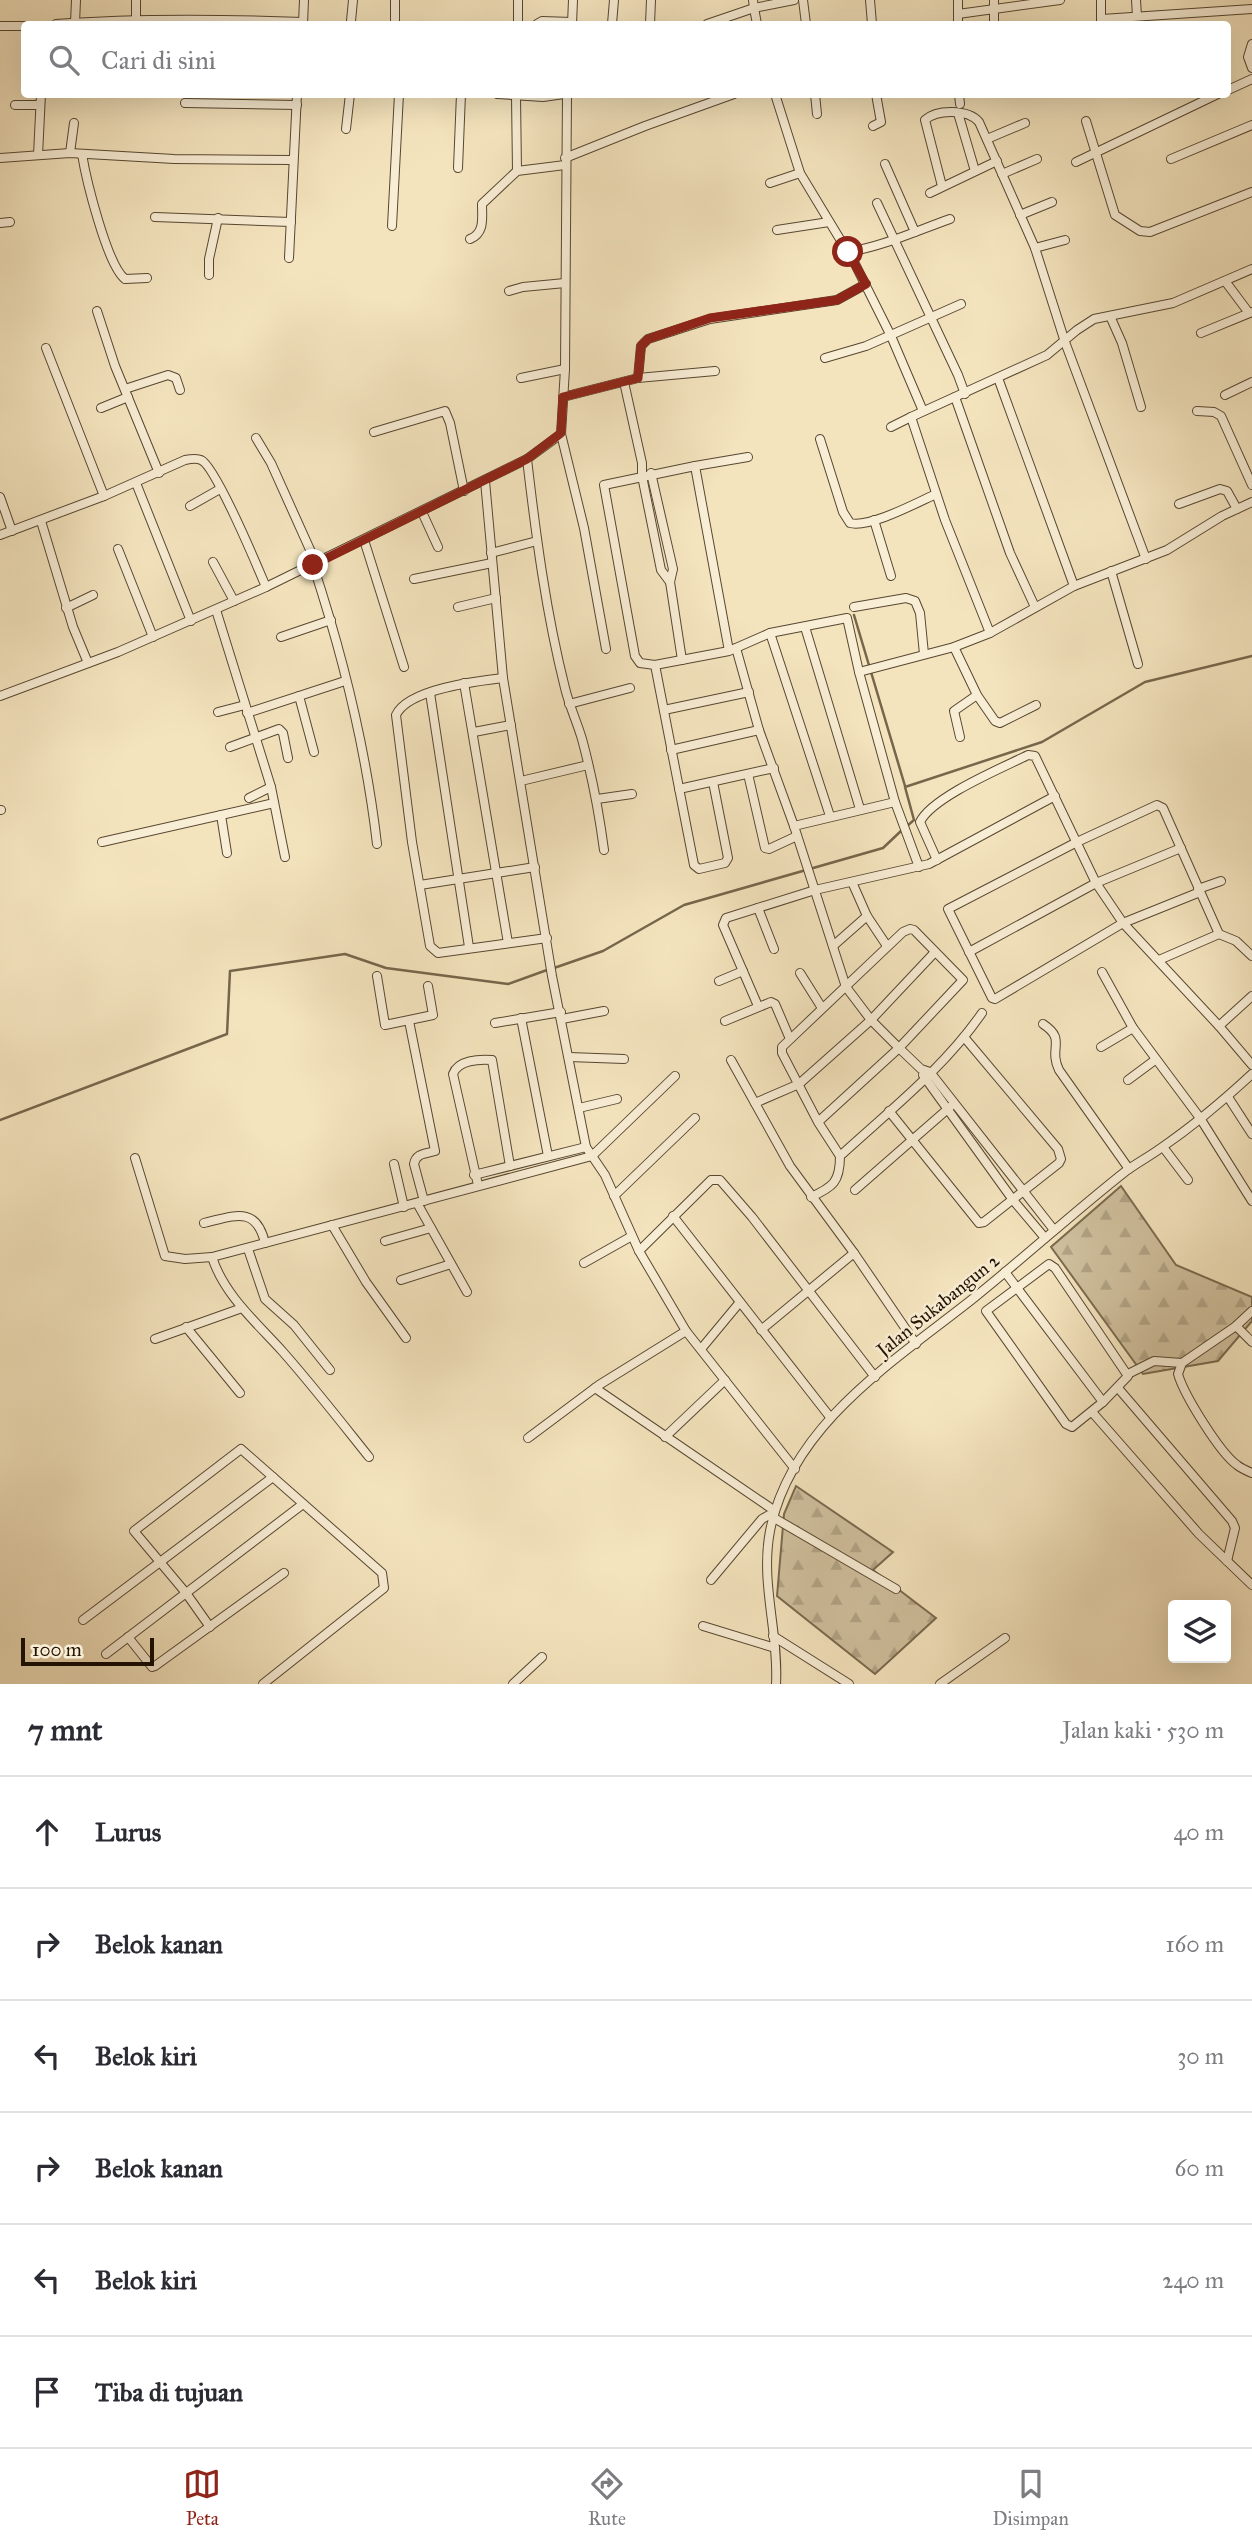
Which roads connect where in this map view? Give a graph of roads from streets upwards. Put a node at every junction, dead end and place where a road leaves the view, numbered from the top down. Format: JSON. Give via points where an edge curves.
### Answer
{"nodes":[{"id":1,"x":76,"y":0,"type":"edge"},
{"id":2,"x":136,"y":0,"type":"edge"},
{"id":3,"x":304,"y":0,"type":"edge"},
{"id":4,"x":353,"y":0,"type":"edge"},
{"id":5,"x":395,"y":0,"type":"edge"},
{"id":6,"x":518,"y":0,"type":"edge"},
{"id":7,"x":573,"y":0,"type":"edge"},
{"id":8,"x":614,"y":0,"type":"edge"},
{"id":9,"x":651,"y":0,"type":"edge"},
{"id":10,"x":794,"y":0,"type":"edge"},
{"id":11,"x":803,"y":0,"type":"edge"},
{"id":12,"x":870,"y":0,"type":"edge"},
{"id":13,"x":958,"y":0,"type":"edge"},
{"id":14,"x":994,"y":0,"type":"edge"},
{"id":15,"x":1060,"y":0,"type":"edge"},
{"id":16,"x":1101,"y":0,"type":"edge"},
{"id":17,"x":1136,"y":0,"type":"edge"},
{"id":18,"x":753,"y":4,"type":"edge"},
{"id":19,"x":1252,"y":9,"type":"edge"},
{"id":20,"x":993,"y":10,"type":"junction"},
{"id":21,"x":958,"y":14,"type":"junction"},
{"id":22,"x":1137,"y":16,"type":"junction"},
{"id":23,"x":136,"y":20,"type":"junction"},
{"id":24,"x":75,"y":21,"type":"edge"},
{"id":25,"x":119,"y":21,"type":"edge"},
{"id":26,"x":152,"y":21,"type":"edge"},
{"id":27,"x":303,"y":21,"type":"edge"},
{"id":28,"x":351,"y":21,"type":"dead end"},
{"id":29,"x":395,"y":21,"type":"edge"},
{"id":30,"x":518,"y":21,"type":"edge"},
{"id":31,"x":572,"y":21,"type":"edge"},
{"id":32,"x":612,"y":21,"type":"edge"},
{"id":33,"x":650,"y":21,"type":"edge"},
{"id":34,"x":718,"y":21,"type":"edge"},
{"id":35,"x":806,"y":21,"type":"edge"},
{"id":36,"x":872,"y":21,"type":"edge"},
{"id":37,"x":958,"y":21,"type":"edge"},
{"id":38,"x":994,"y":21,"type":"edge"},
{"id":39,"x":1101,"y":21,"type":"edge"},
{"id":40,"x":1107,"y":21,"type":"edge"},
{"id":41,"x":0,"y":26,"type":"edge"},
{"id":42,"x":21,"y":26,"type":"edge"},
{"id":43,"x":1252,"y":44,"type":"edge"},
{"id":44,"x":1252,"y":68,"type":"edge"},
{"id":45,"x":1252,"y":79,"type":"edge"},
{"id":46,"x":1231,"y":88,"type":"edge"},
{"id":47,"x":41,"y":98,"type":"edge"},
{"id":48,"x":297,"y":98,"type":"edge"},
{"id":49,"x":350,"y":98,"type":"edge"},
{"id":50,"x":399,"y":98,"type":"edge"},
{"id":51,"x":461,"y":98,"type":"edge"},
{"id":52,"x":514,"y":98,"type":"edge"},
{"id":53,"x":565,"y":98,"type":"edge"},
{"id":54,"x":723,"y":98,"type":"edge"},
{"id":55,"x":776,"y":98,"type":"edge"},
{"id":56,"x":815,"y":98,"type":"edge"},
{"id":57,"x":877,"y":98,"type":"edge"},
{"id":58,"x":1210,"y":98,"type":"edge"},
{"id":59,"x":185,"y":103,"type":"dead end"},
{"id":60,"x":15,"y":105,"type":"dead end"},
{"id":61,"x":40,"y":105,"type":"junction"},
{"id":62,"x":297,"y":105,"type":"junction"},
{"id":63,"x":958,"y":113,"type":"junction"},
{"id":64,"x":817,"y":114,"type":"dead end"},
{"id":65,"x":1086,"y":121,"type":"dead end"},
{"id":66,"x":74,"y":123,"type":"dead end"},
{"id":67,"x":1025,"y":123,"type":"dead end"},
{"id":68,"x":1252,"y":125,"type":"edge"},
{"id":69,"x":873,"y":126,"type":"dead end"},
{"id":70,"x":346,"y":129,"type":"dead end"},
{"id":71,"x":988,"y":139,"type":"junction"},
{"id":72,"x":70,"y":153,"type":"junction"},
{"id":73,"x":1096,"y":153,"type":"junction"},
{"id":74,"x":82,"y":154,"type":"junction"},
{"id":75,"x":38,"y":156,"type":"junction"},
{"id":76,"x":0,"y":158,"type":"edge"},
{"id":77,"x":1037,"y":159,"type":"dead end"},
{"id":78,"x":1171,"y":159,"type":"dead end"},
{"id":79,"x":293,"y":160,"type":"junction"},
{"id":80,"x":997,"y":161,"type":"junction"},
{"id":81,"x":565,"y":162,"type":"junction"},
{"id":82,"x":1076,"y":162,"type":"dead end"},
{"id":83,"x":885,"y":164,"type":"dead end"},
{"id":84,"x":458,"y":168,"type":"dead end"},
{"id":85,"x":517,"y":171,"type":"junction"},
{"id":86,"x":975,"y":171,"type":"junction"},
{"id":87,"x":800,"y":173,"type":"junction"},
{"id":88,"x":1002,"y":174,"type":"junction"},
{"id":89,"x":770,"y":183,"type":"dead end"},
{"id":90,"x":942,"y":186,"type":"junction"},
{"id":91,"x":930,"y":192,"type":"dead end"},
{"id":92,"x":1252,"y":192,"type":"edge"},
{"id":93,"x":1052,"y":202,"type":"dead end"},
{"id":94,"x":877,"y":203,"type":"dead end"},
{"id":95,"x":1020,"y":215,"type":"junction"},
{"id":96,"x":155,"y":217,"type":"dead end"},
{"id":97,"x":219,"y":218,"type":"junction"},
{"id":98,"x":950,"y":219,"type":"dead end"},
{"id":99,"x":10,"y":222,"type":"dead end"},
{"id":100,"x":291,"y":222,"type":"junction"},
{"id":101,"x":829,"y":222,"type":"junction"},
{"id":102,"x":0,"y":223,"type":"edge"},
{"id":103,"x":392,"y":226,"type":"dead end"},
{"id":104,"x":777,"y":230,"type":"dead end"},
{"id":105,"x":915,"y":232,"type":"junction"},
{"id":106,"x":893,"y":238,"type":"junction"},
{"id":107,"x":470,"y":239,"type":"dead end"},
{"id":108,"x":1065,"y":240,"type":"dead end"},
{"id":109,"x":1035,"y":248,"type":"junction"},
{"id":110,"x":848,"y":252,"type":"junction"},
{"id":111,"x":289,"y":258,"type":"dead end"},
{"id":112,"x":1252,"y":269,"type":"edge"},
{"id":113,"x":209,"y":275,"type":"dead end"},
{"id":114,"x":147,"y":278,"type":"dead end"},
{"id":115,"x":1225,"y":281,"type":"junction"},
{"id":116,"x":565,"y":283,"type":"junction"},
{"id":117,"x":866,"y":284,"type":"junction"},
{"id":118,"x":509,"y":291,"type":"dead end"},
{"id":119,"x":961,"y":304,"type":"dead end"},
{"id":120,"x":97,"y":311,"type":"dead end"},
{"id":121,"x":1250,"y":312,"type":"edge"},
{"id":122,"x":1110,"y":316,"type":"junction"},
{"id":123,"x":930,"y":318,"type":"junction"},
{"id":124,"x":1201,"y":333,"type":"dead end"},
{"id":125,"x":891,"y":336,"type":"junction"},
{"id":126,"x":1065,"y":342,"type":"junction"},
{"id":127,"x":46,"y":348,"type":"dead end"},
{"id":128,"x":825,"y":358,"type":"dead end"},
{"id":129,"x":565,"y":369,"type":"junction"},
{"id":130,"x":715,"y":371,"type":"dead end"},
{"id":131,"x":521,"y":378,"type":"dead end"},
{"id":132,"x":638,"y":378,"type":"junction"},
{"id":133,"x":998,"y":378,"type":"junction"},
{"id":134,"x":624,"y":382,"type":"junction"},
{"id":135,"x":1252,"y":382,"type":"edge"},
{"id":136,"x":180,"y":390,"type":"dead end"},
{"id":137,"x":126,"y":393,"type":"junction"},
{"id":138,"x":964,"y":394,"type":"junction"},
{"id":139,"x":1225,"y":395,"type":"dead end"},
{"id":140,"x":563,"y":397,"type":"junction"},
{"id":141,"x":955,"y":397,"type":"junction"},
{"id":142,"x":1141,"y":407,"type":"dead end"},
{"id":143,"x":101,"y":408,"type":"dead end"},
{"id":144,"x":923,"y":411,"type":"junction"},
{"id":145,"x":1197,"y":411,"type":"dead end"},
{"id":146,"x":911,"y":417,"type":"junction"},
{"id":147,"x":891,"y":427,"type":"dead end"},
{"id":148,"x":374,"y":432,"type":"dead end"},
{"id":149,"x":561,"y":433,"type":"junction"},
{"id":150,"x":257,"y":438,"type":"dead end"},
{"id":151,"x":820,"y":439,"type":"dead end"},
{"id":152,"x":748,"y":457,"type":"dead end"},
{"id":153,"x":527,"y":459,"type":"junction"},
{"id":154,"x":642,"y":463,"type":"junction"},
{"id":155,"x":695,"y":466,"type":"junction"},
{"id":156,"x":159,"y":472,"type":"junction"},
{"id":157,"x":642,"y":476,"type":"junction"},
{"id":158,"x":653,"y":476,"type":"junction"},
{"id":159,"x":485,"y":481,"type":"junction"},
{"id":160,"x":136,"y":483,"type":"junction"},
{"id":161,"x":1252,"y":485,"type":"edge"},
{"id":162,"x":220,"y":489,"type":"junction"},
{"id":163,"x":464,"y":491,"type":"junction"},
{"id":164,"x":936,"y":494,"type":"junction"},
{"id":165,"x":104,"y":496,"type":"junction"},
{"id":166,"x":0,"y":498,"type":"edge"},
{"id":167,"x":1252,"y":502,"type":"edge"},
{"id":168,"x":1180,"y":504,"type":"dead end"},
{"id":169,"x":190,"y":506,"type":"dead end"},
{"id":170,"x":1237,"y":509,"type":"junction"},
{"id":171,"x":422,"y":512,"type":"junction"},
{"id":172,"x":874,"y":520,"type":"junction"},
{"id":173,"x":41,"y":521,"type":"junction"},
{"id":174,"x":665,"y":529,"type":"junction"},
{"id":175,"x":12,"y":531,"type":"junction"},
{"id":176,"x":654,"y":531,"type":"junction"},
{"id":177,"x":0,"y":536,"type":"edge"},
{"id":178,"x":364,"y":540,"type":"junction"},
{"id":179,"x":537,"y":541,"type":"junction"},
{"id":180,"x":438,"y":547,"type":"dead end"},
{"id":181,"x":118,"y":549,"type":"dead end"},
{"id":182,"x":492,"y":558,"type":"junction"},
{"id":183,"x":1146,"y":559,"type":"junction"},
{"id":184,"x":213,"y":562,"type":"dead end"},
{"id":185,"x":314,"y":564,"type":"junction"},
{"id":186,"x":1111,"y":571,"type":"junction"},
{"id":187,"x":891,"y":576,"type":"dead end"},
{"id":188,"x":414,"y":579,"type":"dead end"},
{"id":189,"x":670,"y":582,"type":"junction"},
{"id":190,"x":1074,"y":586,"type":"junction"},
{"id":191,"x":266,"y":587,"type":"junction"},
{"id":192,"x":93,"y":595,"type":"dead end"},
{"id":193,"x":496,"y":598,"type":"junction"},
{"id":194,"x":234,"y":601,"type":"junction"},
{"id":195,"x":458,"y":607,"type":"dead end"},
{"id":196,"x":854,"y":607,"type":"dead end"},
{"id":197,"x":1035,"y":607,"type":"junction"},
{"id":198,"x":66,"y":608,"type":"junction"},
{"id":199,"x":216,"y":610,"type":"junction"},
{"id":200,"x":331,"y":620,"type":"junction"},
{"id":201,"x":191,"y":621,"type":"junction"},
{"id":202,"x":805,"y":627,"type":"junction"},
{"id":203,"x":769,"y":633,"type":"junction"},
{"id":204,"x":990,"y":633,"type":"junction"},
{"id":205,"x":153,"y":637,"type":"junction"},
{"id":206,"x":281,"y":637,"type":"dead end"},
{"id":207,"x":954,"y":647,"type":"junction"},
{"id":208,"x":606,"y":649,"type":"dead end"},
{"id":209,"x":733,"y":650,"type":"junction"},
{"id":210,"x":924,"y":654,"type":"junction"},
{"id":211,"x":682,"y":660,"type":"junction"},
{"id":212,"x":88,"y":663,"type":"junction"},
{"id":213,"x":1138,"y":664,"type":"dead end"},
{"id":214,"x":655,"y":665,"type":"junction"},
{"id":215,"x":404,"y":667,"type":"dead end"},
{"id":216,"x":866,"y":670,"type":"junction"},
{"id":217,"x":503,"y":678,"type":"junction"},
{"id":218,"x":345,"y":681,"type":"junction"},
{"id":219,"x":464,"y":683,"type":"junction"},
{"id":220,"x":630,"y":688,"type":"dead end"},
{"id":221,"x":749,"y":692,"type":"junction"},
{"id":222,"x":430,"y":693,"type":"junction"},
{"id":223,"x":977,"y":695,"type":"junction"},
{"id":224,"x":0,"y":696,"type":"edge"},
{"id":225,"x":299,"y":696,"type":"junction"},
{"id":226,"x":569,"y":704,"type":"junction"},
{"id":227,"x":1036,"y":705,"type":"dead end"},
{"id":228,"x":246,"y":709,"type":"junction"},
{"id":229,"x":664,"y":710,"type":"junction"},
{"id":230,"x":218,"y":712,"type":"dead end"},
{"id":231,"x":511,"y":725,"type":"junction"},
{"id":232,"x":759,"y":730,"type":"junction"},
{"id":233,"x":474,"y":732,"type":"junction"},
{"id":234,"x":256,"y":736,"type":"junction"},
{"id":235,"x":960,"y":737,"type":"dead end"},
{"id":236,"x":230,"y":747,"type":"dead end"},
{"id":237,"x":671,"y":750,"type":"junction"},
{"id":238,"x":314,"y":752,"type":"dead end"},
{"id":239,"x":288,"y":758,"type":"dead end"},
{"id":240,"x":588,"y":765,"type":"junction"},
{"id":241,"x":774,"y":768,"type":"junction"},
{"id":242,"x":748,"y":774,"type":"junction"},
{"id":243,"x":521,"y":781,"type":"junction"},
{"id":244,"x":713,"y":782,"type":"junction"},
{"id":245,"x":271,"y":787,"type":"junction"},
{"id":246,"x":679,"y":789,"type":"junction"},
{"id":247,"x":632,"y":794,"type":"dead end"},
{"id":248,"x":1055,"y":796,"type":"junction"},
{"id":249,"x":249,"y":798,"type":"dead end"},
{"id":250,"x":597,"y":799,"type":"junction"},
{"id":251,"x":895,"y":802,"type":"junction"},
{"id":252,"x":274,"y":803,"type":"junction"},
{"id":253,"x":860,"y":809,"type":"junction"},
{"id":254,"x":221,"y":815,"type":"junction"},
{"id":255,"x":830,"y":816,"type":"junction"},
{"id":256,"x":794,"y":826,"type":"junction"},
{"id":257,"x":797,"y":838,"type":"junction"},
{"id":258,"x":102,"y":842,"type":"dead end"},
{"id":259,"x":1077,"y":842,"type":"junction"},
{"id":260,"x":377,"y":844,"type":"dead end"},
{"id":261,"x":1181,"y":848,"type":"junction"},
{"id":262,"x":604,"y":850,"type":"dead end"},
{"id":263,"x":226,"y":853,"type":"dead end"},
{"id":264,"x":285,"y":857,"type":"dead end"},
{"id":265,"x":937,"y":860,"type":"junction"},
{"id":266,"x":918,"y":864,"type":"junction"},
{"id":267,"x":535,"y":867,"type":"junction"},
{"id":268,"x":496,"y":873,"type":"junction"},
{"id":269,"x":458,"y":879,"type":"junction"},
{"id":270,"x":1222,"y":881,"type":"dead end"},
{"id":271,"x":852,"y":882,"type":"junction"},
{"id":272,"x":1096,"y":883,"type":"junction"},
{"id":273,"x":420,"y":885,"type":"junction"},
{"id":274,"x":815,"y":887,"type":"junction"},
{"id":275,"x":1199,"y":890,"type":"junction"},
{"id":276,"x":758,"y":908,"type":"junction"},
{"id":277,"x":867,"y":916,"type":"junction"},
{"id":278,"x":1123,"y":923,"type":"junction"},
{"id":279,"x":1219,"y":934,"type":"junction"},
{"id":280,"x":547,"y":938,"type":"junction"},
{"id":281,"x":508,"y":943,"type":"junction"},
{"id":282,"x":833,"y":946,"type":"junction"},
{"id":283,"x":887,"y":946,"type":"junction"},
{"id":284,"x":469,"y":947,"type":"junction"},
{"id":285,"x":774,"y":948,"type":"dead end"},
{"id":286,"x":935,"y":952,"type":"junction"},
{"id":287,"x":969,"y":952,"type":"junction"},
{"id":288,"x":1252,"y":956,"type":"edge"},
{"id":289,"x":1159,"y":960,"type":"junction"},
{"id":290,"x":743,"y":971,"type":"junction"},
{"id":291,"x":800,"y":972,"type":"dead end"},
{"id":292,"x":1102,"y":972,"type":"dead end"},
{"id":293,"x":377,"y":976,"type":"dead end"},
{"id":294,"x":719,"y":981,"type":"dead end"},
{"id":295,"x":428,"y":986,"type":"dead end"},
{"id":296,"x":846,"y":987,"type":"junction"},
{"id":297,"x":1252,"y":996,"type":"edge"},
{"id":298,"x":758,"y":1006,"type":"junction"},
{"id":299,"x":822,"y":1008,"type":"junction"},
{"id":300,"x":604,"y":1012,"type":"dead end"},
{"id":301,"x":982,"y":1013,"type":"dead end"},
{"id":302,"x":561,"y":1015,"type":"junction"},
{"id":303,"x":520,"y":1018,"type":"junction"},
{"id":304,"x":871,"y":1020,"type":"junction"},
{"id":305,"x":409,"y":1021,"type":"junction"},
{"id":306,"x":725,"y":1021,"type":"dead end"},
{"id":307,"x":495,"y":1023,"type":"dead end"},
{"id":308,"x":1043,"y":1024,"type":"dead end"},
{"id":309,"x":1219,"y":1026,"type":"junction"},
{"id":310,"x":1133,"y":1028,"type":"junction"},
{"id":311,"x":964,"y":1037,"type":"junction"},
{"id":312,"x":790,"y":1039,"type":"junction"},
{"id":313,"x":1101,"y":1047,"type":"dead end"},
{"id":314,"x":899,"y":1048,"type":"junction"},
{"id":315,"x":569,"y":1057,"type":"junction"},
{"id":316,"x":624,"y":1059,"type":"dead end"},
{"id":317,"x":731,"y":1060,"type":"dead end"},
{"id":318,"x":1155,"y":1060,"type":"junction"},
{"id":319,"x":1252,"y":1065,"type":"edge"},
{"id":320,"x":925,"y":1073,"type":"junction"},
{"id":321,"x":1252,"y":1074,"type":"edge"},
{"id":322,"x":675,"y":1076,"type":"dead end"},
{"id":323,"x":1128,"y":1080,"type":"dead end"},
{"id":324,"x":799,"y":1084,"type":"junction"},
{"id":325,"x":1228,"y":1097,"type":"junction"},
{"id":326,"x":617,"y":1099,"type":"dead end"},
{"id":327,"x":755,"y":1103,"type":"junction"},
{"id":328,"x":954,"y":1104,"type":"junction"},
{"id":329,"x":579,"y":1108,"type":"junction"},
{"id":330,"x":889,"y":1111,"type":"junction"},
{"id":331,"x":947,"y":1111,"type":"junction"},
{"id":332,"x":695,"y":1118,"type":"dead end"},
{"id":333,"x":1200,"y":1118,"type":"junction"},
{"id":334,"x":818,"y":1122,"type":"junction"},
{"id":335,"x":1252,"y":1134,"type":"edge"},
{"id":336,"x":911,"y":1141,"type":"junction"},
{"id":337,"x":586,"y":1147,"type":"junction"},
{"id":338,"x":1163,"y":1147,"type":"junction"},
{"id":339,"x":548,"y":1156,"type":"junction"},
{"id":340,"x":592,"y":1156,"type":"junction"},
{"id":341,"x":840,"y":1156,"type":"junction"},
{"id":342,"x":135,"y":1158,"type":"dead end"},
{"id":343,"x":394,"y":1164,"type":"dead end"},
{"id":344,"x":510,"y":1166,"type":"junction"},
{"id":345,"x":1129,"y":1169,"type":"junction"},
{"id":346,"x":474,"y":1175,"type":"junction"},
{"id":347,"x":1188,"y":1180,"type":"dead end"},
{"id":348,"x":478,"y":1185,"type":"junction"},
{"id":349,"x":855,"y":1190,"type":"dead end"},
{"id":350,"x":1023,"y":1192,"type":"junction"},
{"id":351,"x":614,"y":1196,"type":"junction"},
{"id":352,"x":811,"y":1198,"type":"junction"},
{"id":353,"x":1013,"y":1200,"type":"junction"},
{"id":354,"x":1252,"y":1201,"type":"edge"},
{"id":355,"x":420,"y":1202,"type":"junction"},
{"id":356,"x":404,"y":1207,"type":"junction"},
{"id":357,"x":673,"y":1216,"type":"junction"},
{"id":358,"x":204,"y":1223,"type":"dead end"},
{"id":359,"x":332,"y":1225,"type":"junction"},
{"id":360,"x":431,"y":1228,"type":"junction"},
{"id":361,"x":1054,"y":1230,"type":"junction"},
{"id":362,"x":632,"y":1236,"type":"junction"},
{"id":363,"x":1045,"y":1238,"type":"junction"},
{"id":364,"x":385,"y":1241,"type":"dead end"},
{"id":365,"x":265,"y":1243,"type":"junction"},
{"id":366,"x":248,"y":1249,"type":"junction"},
{"id":367,"x":639,"y":1251,"type":"junction"},
{"id":368,"x":854,"y":1253,"type":"junction"},
{"id":369,"x":212,"y":1257,"type":"junction"},
{"id":370,"x":584,"y":1263,"type":"dead end"},
{"id":371,"x":451,"y":1264,"type":"junction"},
{"id":372,"x":1005,"y":1272,"type":"junction"},
{"id":373,"x":401,"y":1280,"type":"dead end"},
{"id":374,"x":1017,"y":1287,"type":"junction"},
{"id":375,"x":808,"y":1290,"type":"junction"},
{"id":376,"x":467,"y":1292,"type":"dead end"},
{"id":377,"x":975,"y":1297,"type":"junction"},
{"id":378,"x":740,"y":1302,"type":"junction"},
{"id":379,"x":242,"y":1308,"type":"junction"},
{"id":380,"x":986,"y":1311,"type":"junction"},
{"id":381,"x":1252,"y":1311,"type":"edge"},
{"id":382,"x":1236,"y":1326,"type":"junction"},
{"id":383,"x":186,"y":1327,"type":"junction"},
{"id":384,"x":761,"y":1330,"type":"junction"},
{"id":385,"x":686,"y":1331,"type":"junction"},
{"id":386,"x":406,"y":1338,"type":"dead end"},
{"id":387,"x":155,"y":1339,"type":"dead end"},
{"id":388,"x":1252,"y":1342,"type":"edge"},
{"id":389,"x":916,"y":1344,"type":"junction"},
{"id":390,"x":701,"y":1349,"type":"junction"},
{"id":391,"x":1182,"y":1363,"type":"junction"},
{"id":392,"x":330,"y":1370,"type":"dead end"},
{"id":393,"x":1128,"y":1374,"type":"junction"},
{"id":394,"x":875,"y":1377,"type":"junction"},
{"id":395,"x":724,"y":1380,"type":"junction"},
{"id":396,"x":595,"y":1388,"type":"junction"},
{"id":397,"x":1118,"y":1388,"type":"junction"},
{"id":398,"x":240,"y":1393,"type":"dead end"},
{"id":399,"x":1103,"y":1402,"type":"junction"},
{"id":400,"x":1091,"y":1412,"type":"junction"},
{"id":401,"x":830,"y":1417,"type":"junction"},
{"id":402,"x":665,"y":1437,"type":"junction"},
{"id":403,"x":528,"y":1438,"type":"dead end"},
{"id":404,"x":369,"y":1457,"type":"dead end"},
{"id":405,"x":795,"y":1469,"type":"junction"},
{"id":406,"x":1252,"y":1473,"type":"edge"},
{"id":407,"x":273,"y":1477,"type":"junction"},
{"id":408,"x":303,"y":1504,"type":"junction"},
{"id":409,"x":775,"y":1514,"type":"junction"},
{"id":410,"x":1227,"y":1561,"type":"junction"},
{"id":411,"x":160,"y":1562,"type":"junction"},
{"id":412,"x":284,"y":1573,"type":"dead end"},
{"id":413,"x":711,"y":1580,"type":"dead end"},
{"id":414,"x":1252,"y":1585,"type":"edge"},
{"id":415,"x":896,"y":1589,"type":"dead end"},
{"id":416,"x":186,"y":1593,"type":"junction"},
{"id":417,"x":83,"y":1620,"type":"dead end"},
{"id":418,"x":703,"y":1626,"type":"dead end"},
{"id":419,"x":210,"y":1627,"type":"junction"},
{"id":420,"x":773,"y":1636,"type":"junction"},
{"id":421,"x":128,"y":1637,"type":"junction"},
{"id":422,"x":1005,"y":1638,"type":"dead end"},
{"id":423,"x":775,"y":1648,"type":"junction"},
{"id":424,"x":106,"y":1654,"type":"dead end"},
{"id":425,"x":542,"y":1657,"type":"dead end"},
{"id":426,"x":263,"y":1684,"type":"edge"},
{"id":427,"x":513,"y":1684,"type":"edge"},
{"id":428,"x":776,"y":1684,"type":"edge"},
{"id":429,"x":849,"y":1684,"type":"edge"},
{"id":430,"x":940,"y":1684,"type":"edge"}],
"edges":[{"from":1,"to":24,"type":"street"},
{"from":2,"to":23,"type":"street"},
{"from":3,"to":27,"type":"street"},
{"from":4,"to":28,"type":"street"},
{"from":5,"to":29,"type":"street"},
{"from":6,"to":30,"type":"street"},
{"from":7,"to":31,"type":"street"},
{"from":8,"to":32,"type":"street"},
{"from":9,"to":33,"type":"street"},
{"from":10,"to":18,"type":"street"},
{"from":11,"to":35,"type":"street"},
{"from":12,"to":36,"type":"street"},
{"from":13,"to":21,"type":"street"},
{"from":14,"to":20,"type":"street"},
{"from":15,"to":20,"type":"street"},
{"from":16,"to":39,"type":"street"},
{"from":17,"to":22,"type":"street"},
{"from":18,"to":34,"type":"street"},
{"from":19,"to":22,"type":"street"},
{"from":20,"to":21,"type":"street"},
{"from":20,"to":38,"type":"street"},
{"from":21,"to":37,"type":"street"},
{"from":22,"to":40,"type":"street"},
{"from":23,"to":25,"type":"street"},
{"from":23,"to":26,"type":"street"},
{"from":41,"to":42,"type":"street"},
{"from":43,"to":44,"type":"street","via":[[1248,57]]},
{"from":45,"to":46,"type":"street"},
{"from":47,"to":61,"type":"street"},
{"from":48,"to":62,"type":"street"},
{"from":49,"to":70,"type":"street"},
{"from":50,"to":103,"type":"street"},
{"from":51,"to":84,"type":"street"},
{"from":52,"to":85,"type":"street"},
{"from":53,"to":81,"type":"street"},
{"from":54,"to":81,"type":"street"},
{"from":55,"to":87,"type":"street"},
{"from":56,"to":64,"type":"street"},
{"from":57,"to":69,"type":"street","via":[[881,122]]},
{"from":58,"to":73,"type":"street"},
{"from":59,"to":62,"type":"street"},
{"from":60,"to":61,"type":"street"},
{"from":61,"to":75,"type":"street"},
{"from":62,"to":79,"type":"street"},
{"from":63,"to":71,"type":"street","via":[[976,117]]},
{"from":63,"to":86,"type":"street"},
{"from":63,"to":90,"type":"street","via":[[930,116],[924,123]]},
{"from":65,"to":73,"type":"street"},
{"from":66,"to":72,"type":"street"},
{"from":67,"to":71,"type":"street"},
{"from":68,"to":78,"type":"street"},
{"from":71,"to":80,"type":"street"},
{"from":72,"to":74,"type":"street"},
{"from":72,"to":75,"type":"street"},
{"from":73,"to":82,"type":"street"},
{"from":73,"to":92,"type":"street","via":[[1115,215],[1145,233]]},
{"from":74,"to":79,"type":"street"},
{"from":74,"to":114,"type":"street","via":[[117,270],[125,279]]},
{"from":75,"to":76,"type":"street"},
{"from":77,"to":88,"type":"street"},
{"from":79,"to":100,"type":"street"},
{"from":80,"to":86,"type":"street"},
{"from":80,"to":88,"type":"street"},
{"from":81,"to":85,"type":"street"},
{"from":81,"to":116,"type":"street"},
{"from":83,"to":105,"type":"street"},
{"from":85,"to":107,"type":"street","via":[[482,204],[482,230]]},
{"from":86,"to":90,"type":"street"},
{"from":87,"to":89,"type":"street"},
{"from":87,"to":101,"type":"street"},
{"from":88,"to":95,"type":"street"},
{"from":90,"to":91,"type":"street"},
{"from":93,"to":95,"type":"street"},
{"from":94,"to":106,"type":"street"},
{"from":95,"to":109,"type":"street"},
{"from":96,"to":97,"type":"street"},
{"from":97,"to":100,"type":"street"},
{"from":97,"to":113,"type":"street"},
{"from":98,"to":105,"type":"street"},
{"from":99,"to":102,"type":"street"},
{"from":100,"to":111,"type":"street"},
{"from":101,"to":104,"type":"street"},
{"from":101,"to":110,"type":"street"},
{"from":105,"to":106,"type":"street"},
{"from":106,"to":110,"type":"street","via":[[882,246]]},
{"from":106,"to":123,"type":"street"},
{"from":108,"to":109,"type":"street"},
{"from":109,"to":126,"type":"street"},
{"from":110,"to":117,"type":"street"},
{"from":112,"to":115,"type":"street"},
{"from":115,"to":121,"type":"street"},
{"from":115,"to":122,"type":"street","via":[[1173,303]]},
{"from":116,"to":118,"type":"street"},
{"from":116,"to":129,"type":"street"},
{"from":117,"to":125,"type":"street"},
{"from":117,"to":132,"type":"street","via":[[837,300],[710,318],[648,339],[641,346]]},
{"from":119,"to":123,"type":"street"},
{"from":120,"to":137,"type":"street"},
{"from":121,"to":124,"type":"street"},
{"from":122,"to":126,"type":"street","via":[[1086,324]]},
{"from":122,"to":142,"type":"street"},
{"from":123,"to":125,"type":"street"},
{"from":123,"to":138,"type":"street"},
{"from":125,"to":128,"type":"street"},
{"from":125,"to":144,"type":"street"},
{"from":126,"to":133,"type":"street"},
{"from":126,"to":183,"type":"street"},
{"from":127,"to":165,"type":"street"},
{"from":129,"to":131,"type":"street"},
{"from":129,"to":140,"type":"street"},
{"from":130,"to":132,"type":"street"},
{"from":132,"to":134,"type":"street"},
{"from":133,"to":138,"type":"street"},
{"from":133,"to":190,"type":"street"},
{"from":134,"to":140,"type":"street"},
{"from":134,"to":154,"type":"street"},
{"from":135,"to":139,"type":"street"},
{"from":136,"to":137,"type":"street","via":[[176,378],[168,375]]},
{"from":137,"to":143,"type":"street"},
{"from":137,"to":156,"type":"street"},
{"from":138,"to":141,"type":"street"},
{"from":140,"to":149,"type":"street"},
{"from":141,"to":144,"type":"street"},
{"from":141,"to":197,"type":"street","via":[[1010,553]]},
{"from":144,"to":146,"type":"street"},
{"from":145,"to":161,"type":"street","via":[[1221,416]]},
{"from":146,"to":147,"type":"street"},
{"from":146,"to":164,"type":"street"},
{"from":148,"to":163,"type":"street","via":[[445,411]]},
{"from":149,"to":153,"type":"street"},
{"from":149,"to":208,"type":"street"},
{"from":150,"to":185,"type":"street"},
{"from":151,"to":172,"type":"street","via":[[847,520],[858,525]]},
{"from":152,"to":155,"type":"street"},
{"from":153,"to":159,"type":"street"},
{"from":153,"to":179,"type":"street"},
{"from":154,"to":157,"type":"street"},
{"from":154,"to":158,"type":"street"},
{"from":155,"to":158,"type":"street"},
{"from":155,"to":209,"type":"street"},
{"from":156,"to":160,"type":"street"},
{"from":156,"to":162,"type":"street","via":[[198,458]]},
{"from":157,"to":158,"type":"street"},
{"from":157,"to":176,"type":"street"},
{"from":157,"to":214,"type":"street","via":[[604,485],[635,656],[640,663]]},
{"from":158,"to":174,"type":"street"},
{"from":159,"to":163,"type":"street"},
{"from":159,"to":182,"type":"street"},
{"from":160,"to":165,"type":"street"},
{"from":160,"to":201,"type":"street"},
{"from":162,"to":169,"type":"street"},
{"from":162,"to":191,"type":"street"},
{"from":163,"to":171,"type":"street"},
{"from":164,"to":172,"type":"street"},
{"from":164,"to":204,"type":"street"},
{"from":165,"to":173,"type":"street"},
{"from":166,"to":175,"type":"street"},
{"from":167,"to":170,"type":"street"},
{"from":168,"to":170,"type":"street","via":[[1220,489],[1227,491]]},
{"from":170,"to":183,"type":"street"},
{"from":171,"to":178,"type":"street"},
{"from":171,"to":180,"type":"street"},
{"from":172,"to":187,"type":"street"},
{"from":173,"to":175,"type":"street"},
{"from":173,"to":198,"type":"street"},
{"from":174,"to":176,"type":"street"},
{"from":174,"to":189,"type":"street","via":[[673,569]]},
{"from":175,"to":177,"type":"street"},
{"from":176,"to":189,"type":"street","via":[[661,570]]},
{"from":178,"to":185,"type":"street"},
{"from":178,"to":215,"type":"street"},
{"from":179,"to":182,"type":"street"},
{"from":179,"to":226,"type":"street"},
{"from":181,"to":205,"type":"street"},
{"from":182,"to":188,"type":"street"},
{"from":182,"to":193,"type":"street"},
{"from":183,"to":186,"type":"street"},
{"from":184,"to":194,"type":"street"},
{"from":185,"to":191,"type":"street"},
{"from":185,"to":200,"type":"street"},
{"from":186,"to":190,"type":"street"},
{"from":186,"to":213,"type":"street"},
{"from":189,"to":211,"type":"street"},
{"from":190,"to":197,"type":"street"},
{"from":191,"to":194,"type":"street"},
{"from":192,"to":198,"type":"street"},
{"from":193,"to":195,"type":"street"},
{"from":193,"to":217,"type":"street"},
{"from":194,"to":199,"type":"street"},
{"from":196,"to":210,"type":"street","via":[[906,598],[915,601]]},
{"from":197,"to":204,"type":"street"},
{"from":198,"to":212,"type":"street"},
{"from":199,"to":201,"type":"street"},
{"from":199,"to":228,"type":"street"},
{"from":200,"to":206,"type":"street"},
{"from":200,"to":218,"type":"street"},
{"from":201,"to":205,"type":"street"},
{"from":202,"to":203,"type":"street"},
{"from":202,"to":216,"type":"street","via":[[847,618]]},
{"from":202,"to":253,"type":"street"},
{"from":203,"to":209,"type":"street"},
{"from":203,"to":255,"type":"street"},
{"from":204,"to":207,"type":"street"},
{"from":205,"to":212,"type":"street"},
{"from":207,"to":210,"type":"street"},
{"from":207,"to":223,"type":"street"},
{"from":209,"to":211,"type":"street"},
{"from":209,"to":221,"type":"street"},
{"from":210,"to":216,"type":"street"},
{"from":211,"to":214,"type":"street"},
{"from":212,"to":224,"type":"street"},
{"from":214,"to":229,"type":"street"},
{"from":216,"to":251,"type":"street"},
{"from":217,"to":219,"type":"street"},
{"from":217,"to":231,"type":"street"},
{"from":218,"to":225,"type":"street"},
{"from":218,"to":260,"type":"street","via":[[359,732]]},
{"from":219,"to":222,"type":"street"},
{"from":219,"to":233,"type":"street"},
{"from":220,"to":226,"type":"street"},
{"from":221,"to":229,"type":"street"},
{"from":221,"to":232,"type":"street"},
{"from":222,"to":269,"type":"street"},
{"from":222,"to":273,"type":"street","via":[[403,704],[396,715]]},
{"from":223,"to":227,"type":"street","via":[[997,723]]},
{"from":223,"to":235,"type":"street","via":[[954,711]]},
{"from":225,"to":228,"type":"street"},
{"from":225,"to":238,"type":"street"},
{"from":226,"to":240,"type":"street"},
{"from":228,"to":230,"type":"street"},
{"from":228,"to":234,"type":"street"},
{"from":229,"to":237,"type":"street"},
{"from":231,"to":233,"type":"street"},
{"from":231,"to":243,"type":"street"},
{"from":232,"to":237,"type":"street"},
{"from":232,"to":241,"type":"street"},
{"from":233,"to":268,"type":"street"},
{"from":234,"to":236,"type":"street"},
{"from":234,"to":239,"type":"street","via":[[281,730]]},
{"from":234,"to":245,"type":"street"},
{"from":237,"to":246,"type":"street"},
{"from":240,"to":243,"type":"street"},
{"from":240,"to":250,"type":"street"},
{"from":241,"to":242,"type":"street"},
{"from":241,"to":256,"type":"street"},
{"from":242,"to":244,"type":"street"},
{"from":242,"to":257,"type":"street","via":[[765,848]]},
{"from":243,"to":267,"type":"street"},
{"from":244,"to":246,"type":"street"},
{"from":244,"to":246,"type":"street","via":[[729,858],[699,870],[694,865]]},
{"from":245,"to":249,"type":"street"},
{"from":245,"to":252,"type":"street"},
{"from":247,"to":250,"type":"street"},
{"from":248,"to":259,"type":"street"},
{"from":248,"to":265,"type":"street"},
{"from":248,"to":265,"type":"street","via":[[1032,755],[946,797],[920,822]]},
{"from":250,"to":262,"type":"street"},
{"from":251,"to":253,"type":"street"},
{"from":251,"to":266,"type":"street"},
{"from":252,"to":254,"type":"street"},
{"from":252,"to":264,"type":"street"},
{"from":253,"to":255,"type":"street"},
{"from":254,"to":258,"type":"street"},
{"from":254,"to":263,"type":"street"},
{"from":255,"to":256,"type":"street"},
{"from":256,"to":257,"type":"street"},
{"from":257,"to":274,"type":"street"},
{"from":259,"to":261,"type":"street","via":[[1157,805],[1163,808]]},
{"from":259,"to":272,"type":"street"},
{"from":259,"to":287,"type":"street","via":[[948,909]]},
{"from":261,"to":272,"type":"street"},
{"from":261,"to":275,"type":"street"},
{"from":265,"to":266,"type":"street"},
{"from":266,"to":271,"type":"street"},
{"from":267,"to":268,"type":"street"},
{"from":267,"to":280,"type":"street"},
{"from":268,"to":269,"type":"street"},
{"from":268,"to":281,"type":"street"},
{"from":269,"to":273,"type":"street"},
{"from":269,"to":284,"type":"street"},
{"from":270,"to":275,"type":"street"},
{"from":271,"to":274,"type":"street"},
{"from":271,"to":277,"type":"street"},
{"from":272,"to":278,"type":"street"},
{"from":272,"to":287,"type":"street"},
{"from":273,"to":284,"type":"street","via":[[432,949],[438,953]]},
{"from":274,"to":276,"type":"street"},
{"from":274,"to":282,"type":"street"},
{"from":275,"to":278,"type":"street"},
{"from":275,"to":279,"type":"street"},
{"from":276,"to":285,"type":"street"},
{"from":276,"to":290,"type":"street","via":[[723,923]]},
{"from":277,"to":282,"type":"street"},
{"from":277,"to":283,"type":"street"},
{"from":278,"to":287,"type":"street","via":[[995,999]]},
{"from":278,"to":289,"type":"street"},
{"from":279,"to":288,"type":"street","via":[[1236,941]]},
{"from":279,"to":289,"type":"street"},
{"from":280,"to":281,"type":"street"},
{"from":280,"to":302,"type":"street"},
{"from":281,"to":284,"type":"street"},
{"from":282,"to":296,"type":"street"},
{"from":283,"to":286,"type":"street","via":[[910,929]]},
{"from":283,"to":296,"type":"street"},
{"from":286,"to":304,"type":"street"},
{"from":286,"to":314,"type":"street","via":[[964,981]]},
{"from":289,"to":309,"type":"street"},
{"from":290,"to":294,"type":"street"},
{"from":290,"to":298,"type":"street"},
{"from":291,"to":299,"type":"street"},
{"from":292,"to":310,"type":"street"},
{"from":293,"to":305,"type":"street","via":[[385,1025]]},
{"from":295,"to":305,"type":"street","via":[[433,1015]]},
{"from":296,"to":299,"type":"street"},
{"from":296,"to":304,"type":"street"},
{"from":297,"to":309,"type":"street"},
{"from":298,"to":306,"type":"street"},
{"from":298,"to":312,"type":"street","via":[[775,1004]]},
{"from":299,"to":312,"type":"street"},
{"from":300,"to":302,"type":"street"},
{"from":301,"to":311,"type":"street"},
{"from":302,"to":303,"type":"street"},
{"from":302,"to":315,"type":"street"},
{"from":303,"to":307,"type":"street"},
{"from":303,"to":339,"type":"street"},
{"from":304,"to":314,"type":"street"},
{"from":304,"to":324,"type":"street"},
{"from":305,"to":355,"type":"street","via":[[435,1151],[415,1158]]},
{"from":308,"to":345,"type":"street","via":[[1056,1037],[1054,1058],[1059,1070]]},
{"from":309,"to":319,"type":"street"},
{"from":310,"to":313,"type":"street"},
{"from":310,"to":318,"type":"street"},
{"from":311,"to":320,"type":"street"},
{"from":311,"to":350,"type":"street","via":[[1060,1154],[1059,1163]]},
{"from":312,"to":324,"type":"street","via":[[782,1053]]},
{"from":314,"to":320,"type":"street"},
{"from":314,"to":334,"type":"street"},
{"from":315,"to":316,"type":"street"},
{"from":315,"to":329,"type":"street"},
{"from":317,"to":327,"type":"street"},
{"from":318,"to":323,"type":"street"},
{"from":318,"to":333,"type":"street"},
{"from":320,"to":328,"type":"street"},
{"from":320,"to":330,"type":"street"},
{"from":320,"to":331,"type":"street"},
{"from":321,"to":325,"type":"street","name":"Jalan Sukabangun 2"},
{"from":322,"to":340,"type":"street"},
{"from":324,"to":327,"type":"street"},
{"from":324,"to":334,"type":"street"},
{"from":325,"to":333,"type":"street","name":"Jalan Sukabangun 2"},
{"from":325,"to":335,"type":"street"},
{"from":326,"to":329,"type":"street"},
{"from":327,"to":352,"type":"street"},
{"from":328,"to":331,"type":"street"},
{"from":328,"to":350,"type":"street"},
{"from":329,"to":337,"type":"street"},
{"from":330,"to":336,"type":"street"},
{"from":330,"to":341,"type":"street"},
{"from":331,"to":336,"type":"street"},
{"from":331,"to":353,"type":"street"},
{"from":332,"to":351,"type":"street"},
{"from":333,"to":338,"type":"street","name":"Jalan Sukabangun 2"},
{"from":333,"to":354,"type":"street"},
{"from":334,"to":341,"type":"street"},
{"from":336,"to":349,"type":"street"},
{"from":336,"to":353,"type":"street","via":[[979,1223]]},
{"from":337,"to":339,"type":"street"},
{"from":337,"to":340,"type":"street"},
{"from":338,"to":345,"type":"street","name":"Jalan Sukabangun 2"},
{"from":338,"to":347,"type":"street"},
{"from":339,"to":344,"type":"street"},
{"from":340,"to":348,"type":"street"},
{"from":340,"to":351,"type":"street"},
{"from":341,"to":352,"type":"street","via":[[834,1184]]},
{"from":342,"to":369,"type":"street","via":[[165,1256]]},
{"from":343,"to":356,"type":"street"},
{"from":344,"to":346,"type":"street"},
{"from":344,"to":346,"type":"street","via":[[492,1060],[466,1062],[453,1074]]},
{"from":345,"to":361,"type":"street","name":"Jalan Sukabangun 2"},
{"from":346,"to":348,"type":"street"},
{"from":348,"to":355,"type":"street"},
{"from":350,"to":353,"type":"street"},
{"from":350,"to":361,"type":"street"},
{"from":351,"to":362,"type":"street"},
{"from":352,"to":368,"type":"street"},
{"from":353,"to":363,"type":"street"},
{"from":355,"to":356,"type":"street"},
{"from":355,"to":360,"type":"street"},
{"from":356,"to":359,"type":"street"},
{"from":357,"to":367,"type":"street"},
{"from":357,"to":375,"type":"street","via":[[711,1180],[720,1180]]},
{"from":357,"to":378,"type":"street"},
{"from":358,"to":365,"type":"street","via":[[251,1217],[260,1226]]},
{"from":359,"to":365,"type":"street"},
{"from":359,"to":386,"type":"street"},
{"from":360,"to":364,"type":"street"},
{"from":360,"to":371,"type":"street"},
{"from":361,"to":363,"type":"street","name":"Jalan Sukabangun 2"},
{"from":362,"to":367,"type":"street"},
{"from":362,"to":370,"type":"street"},
{"from":363,"to":372,"type":"street","name":"Jalan Sukabangun 2"},
{"from":365,"to":366,"type":"street"},
{"from":366,"to":369,"type":"street"},
{"from":366,"to":392,"type":"street","via":[[265,1299],[294,1325]]},
{"from":367,"to":385,"type":"street"},
{"from":368,"to":375,"type":"street"},
{"from":368,"to":389,"type":"street"},
{"from":369,"to":379,"type":"street","via":[[218,1275]]},
{"from":371,"to":373,"type":"street"},
{"from":371,"to":376,"type":"street"},
{"from":372,"to":374,"type":"street"},
{"from":372,"to":377,"type":"street","name":"Jalan Sukabangun 2"},
{"from":374,"to":380,"type":"street"},
{"from":374,"to":393,"type":"street","via":[[1045,1265],[1052,1265]]},
{"from":374,"to":399,"type":"street"},
{"from":375,"to":384,"type":"street"},
{"from":375,"to":394,"type":"street"},
{"from":377,"to":380,"type":"street"},
{"from":377,"to":389,"type":"street","name":"Jalan Sukabangun 2"},
{"from":378,"to":384,"type":"street"},
{"from":378,"to":390,"type":"street"},
{"from":379,"to":383,"type":"street"},
{"from":379,"to":404,"type":"street"},
{"from":380,"to":400,"type":"street","via":[[1067,1425],[1072,1427]]},
{"from":381,"to":382,"type":"street"},
{"from":382,"to":388,"type":"street"},
{"from":382,"to":391,"type":"street"},
{"from":383,"to":387,"type":"street"},
{"from":383,"to":398,"type":"street"},
{"from":384,"to":401,"type":"street"},
{"from":385,"to":390,"type":"street"},
{"from":385,"to":396,"type":"street"},
{"from":389,"to":394,"type":"street","name":"Jalan Sukabangun 2"},
{"from":390,"to":395,"type":"street"},
{"from":391,"to":393,"type":"street","via":[[1154,1361]]},
{"from":391,"to":406,"type":"street","via":[[1180,1380],[1193,1408],[1229,1458]]},
{"from":393,"to":397,"type":"street"},
{"from":394,"to":401,"type":"street","name":"Jalan Sukabangun 2"},
{"from":395,"to":402,"type":"street"},
{"from":395,"to":405,"type":"street"},
{"from":396,"to":402,"type":"street"},
{"from":396,"to":403,"type":"street"},
{"from":397,"to":399,"type":"street"},
{"from":397,"to":410,"type":"street","via":[[1232,1521],[1235,1528]]},
{"from":399,"to":400,"type":"street"},
{"from":400,"to":410,"type":"street"},
{"from":401,"to":405,"type":"street","name":"Jalan Sukabangun 2"},
{"from":402,"to":409,"type":"street"},
{"from":405,"to":409,"type":"street","name":"Jalan Sukabangun 2"},
{"from":407,"to":408,"type":"street"},
{"from":407,"to":411,"type":"street"},
{"from":407,"to":411,"type":"street","via":[[240,1449],[134,1531]]},
{"from":408,"to":416,"type":"street"},
{"from":408,"to":426,"type":"street","via":[[382,1573],[384,1588]]},
{"from":409,"to":413,"type":"street","via":[[762,1519]]},
{"from":409,"to":415,"type":"street"},
{"from":409,"to":420,"type":"street","name":"Jalan Sukabangun 2","via":[[767,1568]]},
{"from":410,"to":414,"type":"street"},
{"from":411,"to":416,"type":"street"},
{"from":411,"to":417,"type":"street"},
{"from":412,"to":419,"type":"street"},
{"from":416,"to":419,"type":"street"},
{"from":416,"to":421,"type":"street"},
{"from":418,"to":423,"type":"street"},
{"from":419,"to":421,"type":"street","via":[[155,1667]]},
{"from":420,"to":423,"type":"street","name":"Jalan Sukabangun 2"},
{"from":420,"to":429,"type":"street"},
{"from":421,"to":424,"type":"street"},
{"from":422,"to":430,"type":"street"},
{"from":423,"to":428,"type":"street","name":"Jalan Sukabangun 2"},
{"from":425,"to":427,"type":"street"}]}
